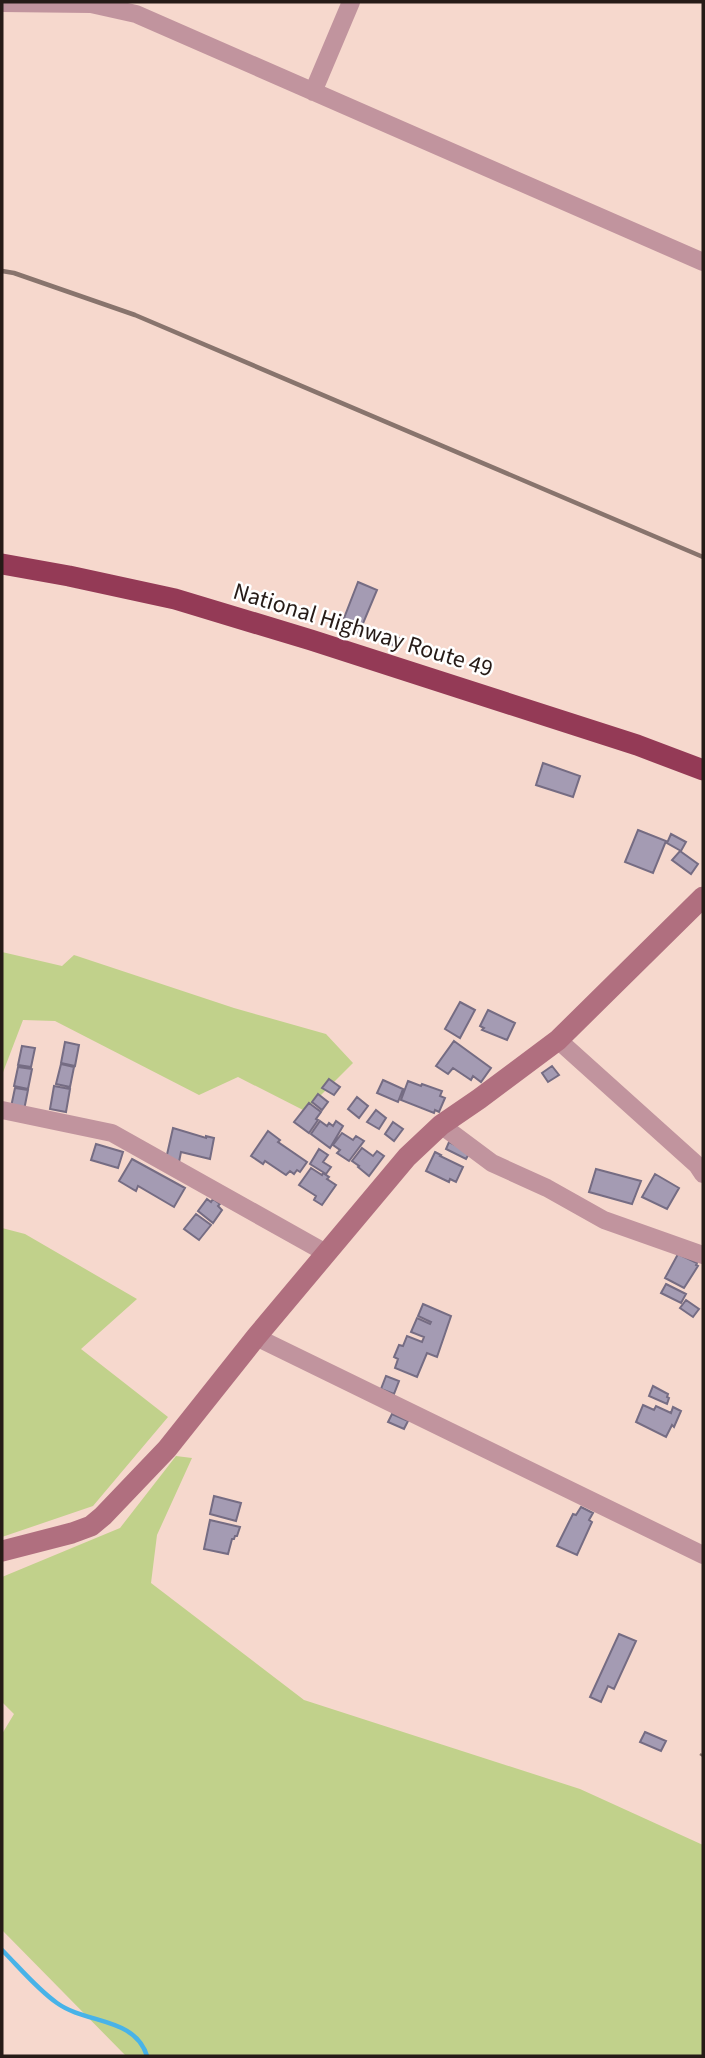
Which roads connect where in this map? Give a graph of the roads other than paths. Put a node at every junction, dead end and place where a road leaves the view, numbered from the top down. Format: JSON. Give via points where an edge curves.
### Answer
{"nodes":[{"id":1,"x":351,"y":2,"type":"edge"},
{"id":2,"x":2,"y":3,"type":"edge"},
{"id":3,"x":313,"y":92,"type":"junction"},
{"id":4,"x":703,"y":262,"type":"edge"},
{"id":5,"x":2,"y":564,"type":"edge"},
{"id":6,"x":703,"y":770,"type":"edge"},
{"id":7,"x":703,"y":897,"type":"edge"},
{"id":8,"x":558,"y":1040,"type":"junction"},
{"id":9,"x":2,"y":1110,"type":"edge"},
{"id":10,"x":441,"y":1125,"type":"junction"},
{"id":11,"x":703,"y":1174,"type":"edge"},
{"id":12,"x":326,"y":1253,"type":"junction"},
{"id":13,"x":703,"y":1255,"type":"edge"},
{"id":14,"x":256,"y":1337,"type":"junction"},
{"id":15,"x":2,"y":1552,"type":"edge"},
{"id":16,"x":703,"y":1555,"type":"edge"}],
"edges":[{"from":1,"to":3,"type":"street"},
{"from":2,"to":3,"type":"street","via":[[91,4],[135,14]]},
{"from":3,"to":4,"type":"street"},
{"from":5,"to":6,"type":"highway","name":"National Highway Route 49","via":[[175,599]]},
{"from":7,"to":8,"type":"street"},
{"from":8,"to":10,"type":"street"},
{"from":8,"to":11,"type":"street"},
{"from":9,"to":12,"type":"street","via":[[112,1133]]},
{"from":10,"to":12,"type":"street","via":[[407,1157]]},
{"from":10,"to":13,"type":"street","via":[[492,1163],[604,1220]]},
{"from":12,"to":14,"type":"street"},
{"from":14,"to":15,"type":"street","via":[[167,1449],[91,1526]]},
{"from":14,"to":16,"type":"street"}]}
